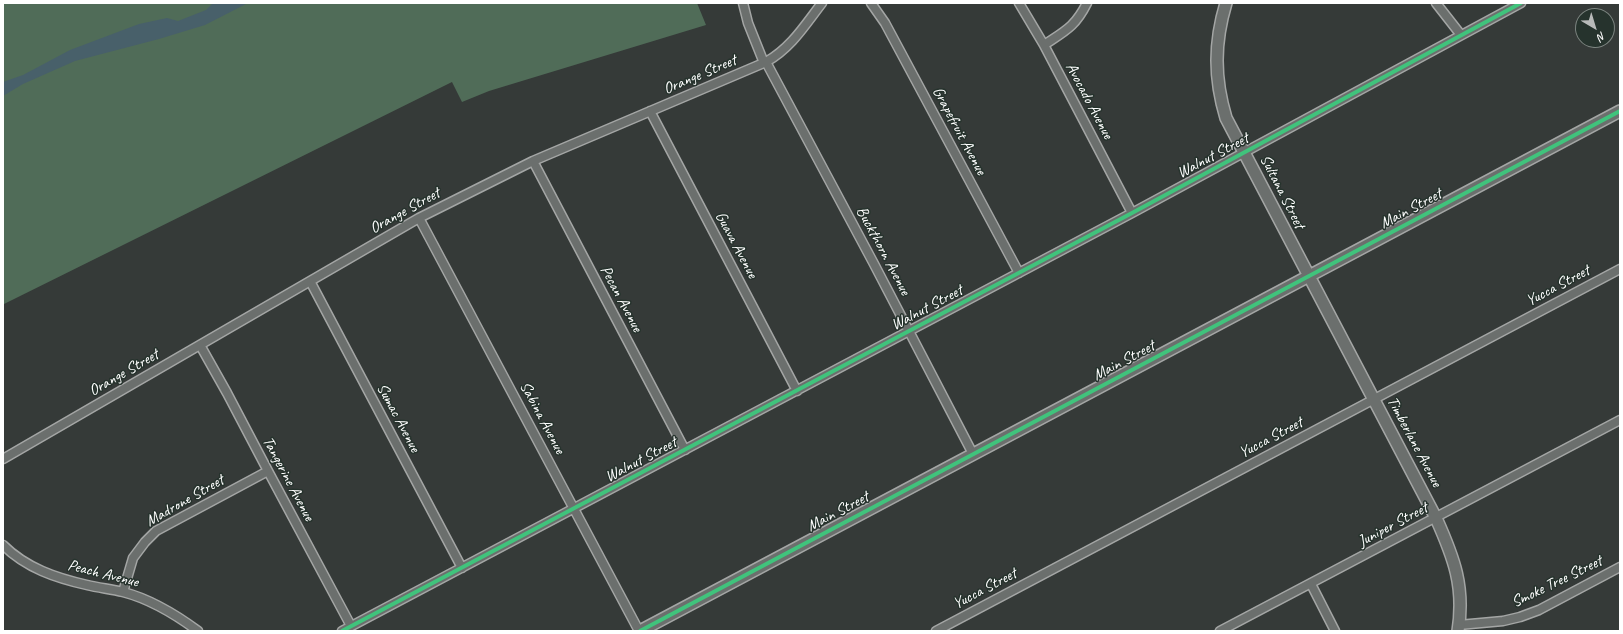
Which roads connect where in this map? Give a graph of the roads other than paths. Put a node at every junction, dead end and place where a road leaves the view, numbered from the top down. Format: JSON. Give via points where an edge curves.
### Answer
{"nodes":[{"id":1,"x":743,"y":3,"type":"edge"},
{"id":2,"x":822,"y":3,"type":"edge"},
{"id":3,"x":871,"y":3,"type":"edge"},
{"id":4,"x":1019,"y":3,"type":"edge"},
{"id":5,"x":1087,"y":3,"type":"edge"},
{"id":6,"x":1226,"y":3,"type":"edge"},
{"id":7,"x":1436,"y":3,"type":"edge"},
{"id":8,"x":1521,"y":3,"type":"edge"},
{"id":9,"x":1461,"y":35,"type":"junction"},
{"id":10,"x":1044,"y":45,"type":"junction"},
{"id":11,"x":765,"y":63,"type":"junction"},
{"id":12,"x":650,"y":111,"type":"junction"},
{"id":13,"x":1620,"y":111,"type":"edge"},
{"id":14,"x":1244,"y":153,"type":"junction"},
{"id":15,"x":533,"y":161,"type":"junction"},
{"id":16,"x":1132,"y":213,"type":"junction"},
{"id":17,"x":419,"y":218,"type":"junction"},
{"id":18,"x":1620,"y":269,"type":"edge"},
{"id":19,"x":1020,"y":273,"type":"junction"},
{"id":20,"x":1309,"y":278,"type":"junction"},
{"id":21,"x":310,"y":281,"type":"junction"},
{"id":22,"x":910,"y":331,"type":"junction"},
{"id":23,"x":200,"y":345,"type":"junction"},
{"id":24,"x":797,"y":391,"type":"junction"},
{"id":25,"x":1374,"y":400,"type":"junction"},
{"id":26,"x":1620,"y":420,"type":"edge"},
{"id":27,"x":685,"y":450,"type":"junction"},
{"id":28,"x":973,"y":454,"type":"junction"},
{"id":29,"x":3,"y":459,"type":"edge"},
{"id":30,"x":268,"y":471,"type":"junction"},
{"id":31,"x":575,"y":509,"type":"junction"},
{"id":32,"x":1436,"y":518,"type":"junction"},
{"id":33,"x":3,"y":545,"type":"edge"},
{"id":34,"x":1620,"y":567,"type":"edge"},
{"id":35,"x":462,"y":568,"type":"junction"},
{"id":36,"x":1311,"y":584,"type":"junction"},
{"id":37,"x":123,"y":592,"type":"junction"},
{"id":38,"x":351,"y":626,"type":"junction"},
{"id":39,"x":1458,"y":628,"type":"edge"},
{"id":40,"x":198,"y":631,"type":"edge"},
{"id":41,"x":342,"y":631,"type":"edge"},
{"id":42,"x":639,"y":631,"type":"edge"},
{"id":43,"x":936,"y":631,"type":"edge"},
{"id":44,"x":1220,"y":631,"type":"edge"},
{"id":45,"x":1335,"y":631,"type":"edge"}],
"edges":[{"from":1,"to":11,"type":"street","name":"Buckthorn Avenue","via":[[748,23]]},
{"from":2,"to":11,"type":"street","name":"Orange Street","via":[[792,42],[776,57]]},
{"from":3,"to":19,"type":"street","name":"Grapefruit Avenue","via":[[885,23]]},
{"from":4,"to":10,"type":"street","name":"Avocado Avenue"},
{"from":5,"to":10,"type":"street","via":[[1079,18],[1066,31]]},
{"from":6,"to":14,"type":"main road","name":"Sultana Street","via":[[1216,49],[1216,68],[1226,118]]},
{"from":7,"to":9,"type":"street"},
{"from":8,"to":9,"type":"street","name":"Walnut Street"},
{"from":9,"to":14,"type":"street","name":"Walnut Street"},
{"from":10,"to":16,"type":"street","name":"Avocado Avenue"},
{"from":11,"to":12,"type":"street","name":"Orange Street"},
{"from":11,"to":22,"type":"street","name":"Buckthorn Avenue"},
{"from":12,"to":15,"type":"street","name":"Orange Street"},
{"from":12,"to":24,"type":"street","name":"Guava Avenue"},
{"from":13,"to":20,"type":"main road","name":"Main Street"},
{"from":14,"to":16,"type":"street","name":"Walnut Street"},
{"from":14,"to":20,"type":"main road","name":"Sultana Street"},
{"from":15,"to":17,"type":"street","name":"Orange Street"},
{"from":15,"to":27,"type":"street","name":"Pecan Avenue"},
{"from":16,"to":19,"type":"street","name":"Walnut Street"},
{"from":17,"to":21,"type":"street","name":"Orange Street"},
{"from":17,"to":31,"type":"street","name":"Sabina Avenue"},
{"from":18,"to":25,"type":"street","name":"Yucca Street"},
{"from":19,"to":22,"type":"street","name":"Walnut Street"},
{"from":20,"to":25,"type":"main road","name":"Timberlane Avenue"},
{"from":20,"to":28,"type":"main road","name":"Main Street"},
{"from":21,"to":23,"type":"street","name":"Orange Street"},
{"from":21,"to":35,"type":"street","name":"Sumac Avenue"},
{"from":22,"to":24,"type":"street","name":"Walnut Street"},
{"from":22,"to":28,"type":"street","name":"Buckthorn Avenue"},
{"from":23,"to":29,"type":"street","name":"Orange Street"},
{"from":23,"to":30,"type":"street","name":"Tangerine Avenue"},
{"from":24,"to":27,"type":"street","name":"Walnut Street"},
{"from":25,"to":32,"type":"main road","name":"Timberlane Avenue"},
{"from":25,"to":43,"type":"street","name":"Yucca Street"},
{"from":26,"to":32,"type":"street","name":"Juniper Street"},
{"from":27,"to":31,"type":"street","name":"Walnut Street"},
{"from":28,"to":42,"type":"main road","name":"Main Street"},
{"from":30,"to":37,"type":"street","name":"Madrone Street","via":[[156,531],[133,558]]},
{"from":30,"to":38,"type":"street","name":"Tangerine Avenue"},
{"from":31,"to":35,"type":"street","name":"Walnut Street"},
{"from":31,"to":42,"type":"street","name":"Sabina Avenue"},
{"from":32,"to":36,"type":"street","name":"Juniper Street"},
{"from":32,"to":39,"type":"main road","name":"Timberlane Avenue","via":[[1448,546],[1459,584],[1461,603]]},
{"from":33,"to":37,"type":"street","name":"Peach Avenue","via":[[31,567],[59,578]]},
{"from":34,"to":39,"type":"street","name":"Smoke Tree Street","via":[[1539,610],[1503,621]]},
{"from":35,"to":38,"type":"street","name":"Walnut Street"},
{"from":36,"to":44,"type":"street","name":"Juniper Street"},
{"from":36,"to":45,"type":"street"},
{"from":37,"to":40,"type":"street","name":"Peach Avenue","via":[[150,601],[173,613]]},
{"from":38,"to":41,"type":"street","name":"Walnut Street"}]}
